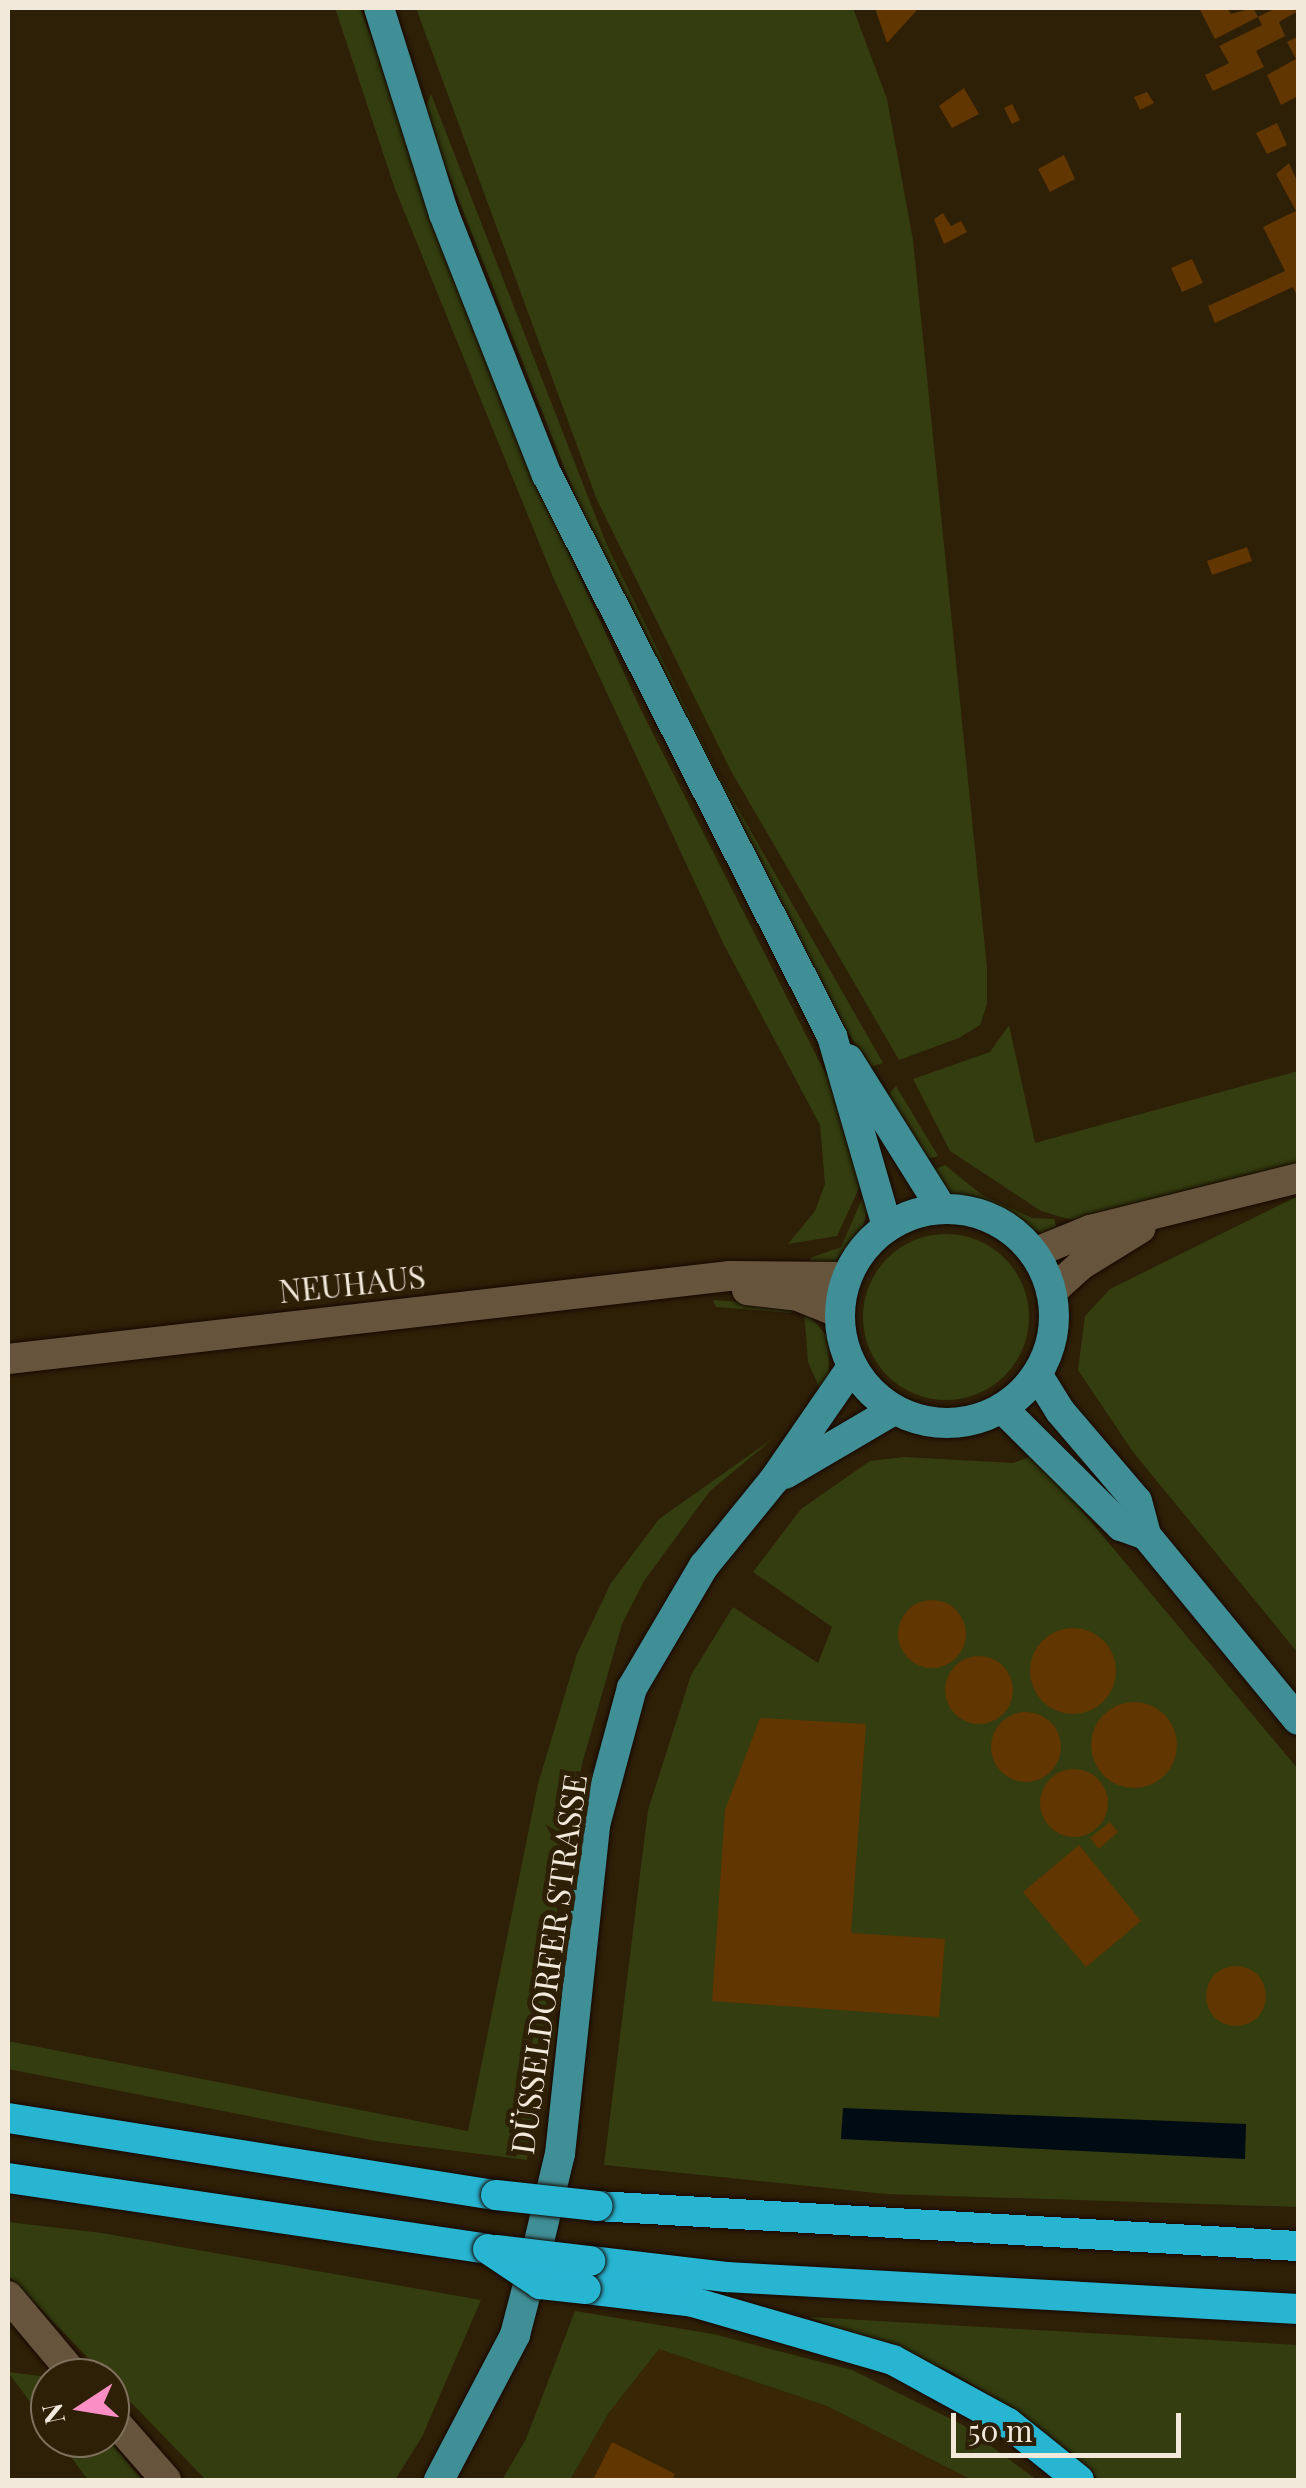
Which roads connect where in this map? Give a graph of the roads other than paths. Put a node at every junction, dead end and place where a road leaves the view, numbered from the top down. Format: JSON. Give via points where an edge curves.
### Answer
{"nodes":[{"id":1,"x":379,"y":8,"type":"edge"},
{"id":2,"x":832,"y":1036,"type":"junction"},
{"id":3,"x":1298,"y":1178,"type":"edge"},
{"id":4,"x":942,"y":1209,"type":"junction"},
{"id":5,"x":1156,"y":1219,"type":"junction"},
{"id":6,"x":887,"y":1227,"type":"junction"},
{"id":7,"x":1034,"y":1253,"type":"junction"},
{"id":8,"x":847,"y":1277,"type":"junction"},
{"id":9,"x":705,"y":1282,"type":"junction"},
{"id":10,"x":1051,"y":1292,"type":"junction"},
{"id":11,"x":840,"y":1313,"type":"junction"},
{"id":12,"x":8,"y":1358,"type":"edge"},
{"id":13,"x":852,"y":1367,"type":"junction"},
{"id":14,"x":1037,"y":1374,"type":"junction"},
{"id":15,"x":1002,"y":1408,"type":"junction"},
{"id":16,"x":894,"y":1410,"type":"junction"},
{"id":17,"x":774,"y":1480,"type":"junction"},
{"id":18,"x":1146,"y":1535,"type":"junction"},
{"id":19,"x":1298,"y":1720,"type":"edge"},
{"id":20,"x":8,"y":2118,"type":"edge"},
{"id":21,"x":8,"y":2178,"type":"edge"},
{"id":22,"x":1298,"y":2246,"type":"edge"},
{"id":23,"x":588,"y":2275,"type":"junction"},
{"id":24,"x":8,"y":2296,"type":"edge"},
{"id":25,"x":1298,"y":2309,"type":"edge"},
{"id":26,"x":59,"y":2358,"type":"edge"},
{"id":27,"x":130,"y":2439,"type":"edge"},
{"id":28,"x":166,"y":2480,"type":"edge"},
{"id":29,"x":439,"y":2480,"type":"edge"},
{"id":30,"x":1079,"y":2480,"type":"edge"}],
"edges":[{"from":1,"to":2,"type":"main road","via":[[444,214],[547,476]]},
{"from":2,"to":4,"type":"main road"},
{"from":2,"to":6,"type":"main road"},
{"from":3,"to":5,"type":"street"},
{"from":4,"to":6,"type":"main road"},
{"from":4,"to":7,"type":"main road","via":[[976,1213],[1008,1228]]},
{"from":5,"to":7,"type":"street","via":[[1090,1230]]},
{"from":5,"to":10,"type":"street","via":[[1081,1264]]},
{"from":6,"to":8,"type":"main road"},
{"from":7,"to":10,"type":"main road"},
{"from":8,"to":9,"type":"street","name":"NEUHAUS","via":[[756,1274]]},
{"from":8,"to":11,"type":"main road"},
{"from":9,"to":11,"type":"street","name":"NEUHAUS","via":[[798,1296]]},
{"from":9,"to":12,"type":"street","name":"NEUHAUS"},
{"from":10,"to":14,"type":"main road","via":[[1053,1334]]},
{"from":11,"to":13,"type":"main road"},
{"from":13,"to":16,"type":"main road"},
{"from":13,"to":17,"type":"main road","name":"DÜSSELDORFER STRASSE"},
{"from":14,"to":15,"type":"main road"},
{"from":14,"to":18,"type":"main road","via":[[1137,1501]]},
{"from":15,"to":16,"type":"main road","via":[[949,1424]]},
{"from":15,"to":18,"type":"main road","via":[[1121,1526]]},
{"from":16,"to":17,"type":"main road","name":"DÜSSELDORFER STRASSE"},
{"from":17,"to":29,"type":"main road","name":"DÜSSELDORFER STRASSE","via":[[704,1566],[632,1688],[596,1825],[560,2154],[538,2246],[515,2335]]},
{"from":18,"to":19,"type":"main road"},
{"from":20,"to":22,"type":"highway","bridge":true,"via":[[597,2206]]},
{"from":21,"to":23,"type":"highway","bridge":true,"via":[[488,2249],[540,2284]]},
{"from":23,"to":25,"type":"highway"},
{"from":23,"to":30,"type":"highway","via":[[893,2360],[1008,2423]]},
{"from":24,"to":26,"type":"street"},
{"from":27,"to":28,"type":"street"}]}
